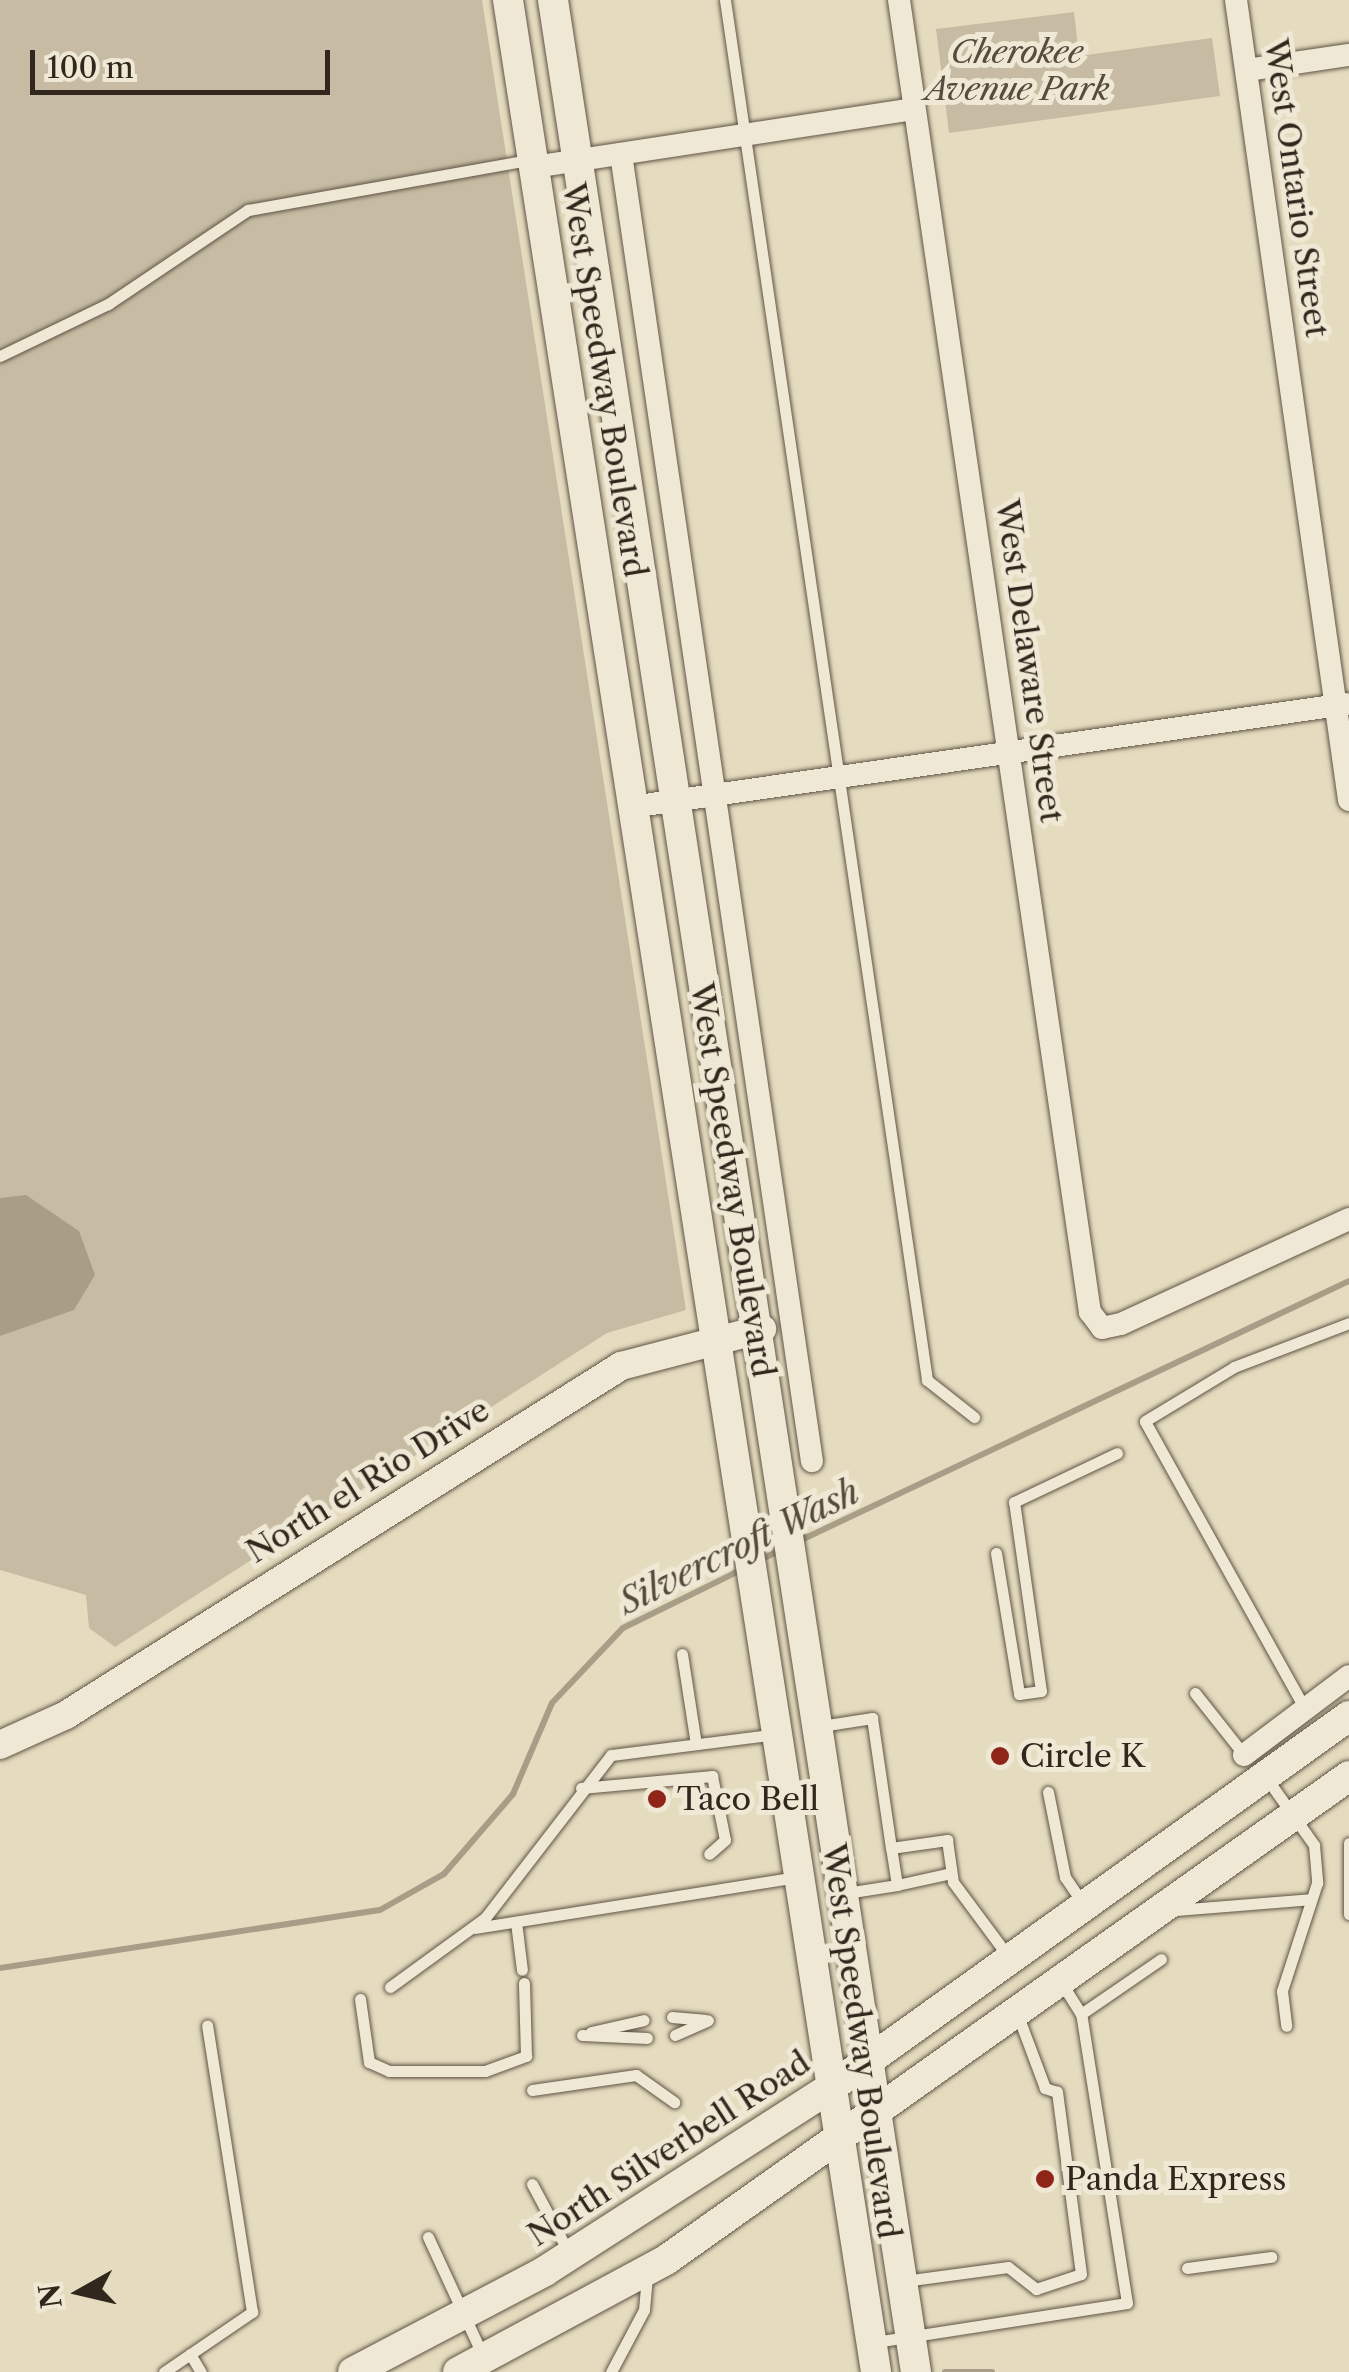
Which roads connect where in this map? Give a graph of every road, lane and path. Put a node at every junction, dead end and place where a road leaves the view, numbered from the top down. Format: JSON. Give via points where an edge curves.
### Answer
{"nodes":[{"id":1,"x":508,"y":0,"type":"edge"},
{"id":2,"x":553,"y":0,"type":"edge"},
{"id":3,"x":724,"y":0,"type":"edge"},
{"id":4,"x":898,"y":0,"type":"edge"},
{"id":5,"x":1236,"y":0,"type":"edge"},
{"id":6,"x":1349,"y":55,"type":"edge"},
{"id":7,"x":1246,"y":70,"type":"junction"},
{"id":8,"x":914,"y":109,"type":"junction"},
{"id":9,"x":744,"y":135,"type":"junction"},
{"id":10,"x":620,"y":154,"type":"junction"},
{"id":11,"x":577,"y":160,"type":"junction"},
{"id":12,"x":533,"y":163,"type":"junction"},
{"id":13,"x":0,"y":356,"type":"edge"},
{"id":14,"x":1342,"y":704,"type":"edge"},
{"id":15,"x":1011,"y":753,"type":"junction"},
{"id":16,"x":837,"y":778,"type":"junction"},
{"id":17,"x":716,"y":795,"type":"junction"},
{"id":18,"x":681,"y":800,"type":"junction"},
{"id":19,"x":1349,"y":800,"type":"edge"},
{"id":20,"x":638,"y":806,"type":"junction"},
{"id":21,"x":1349,"y":1219,"type":"edge"},
{"id":22,"x":792,"y":1323,"type":"junction"},
{"id":23,"x":1349,"y":1323,"type":"edge"},
{"id":24,"x":762,"y":1329,"type":"junction"},
{"id":25,"x":722,"y":1335,"type":"junction"},
{"id":26,"x":974,"y":1417,"type":"dead end"},
{"id":27,"x":1117,"y":1453,"type":"dead end"},
{"id":28,"x":812,"y":1462,"type":"dead end"},
{"id":29,"x":996,"y":1553,"type":"dead end"},
{"id":30,"x":682,"y":1654,"type":"dead end"},
{"id":31,"x":1349,"y":1676,"type":"edge"},
{"id":32,"x":1195,"y":1692,"type":"dead end"},
{"id":33,"x":1305,"y":1709,"type":"junction"},
{"id":34,"x":1349,"y":1716,"type":"edge"},
{"id":35,"x":821,"y":1726,"type":"junction"},
{"id":36,"x":781,"y":1733,"type":"junction"},
{"id":37,"x":696,"y":1744,"type":"junction"},
{"id":38,"x":0,"y":1745,"type":"edge"},
{"id":39,"x":1255,"y":1765,"type":"junction"},
{"id":40,"x":1349,"y":1776,"type":"edge"},
{"id":41,"x":581,"y":1788,"type":"junction"},
{"id":42,"x":1048,"y":1792,"type":"dead end"},
{"id":43,"x":1294,"y":1816,"type":"junction"},
{"id":44,"x":1349,"y":1843,"type":"edge"},
{"id":45,"x":891,"y":1848,"type":"junction"},
{"id":46,"x":708,"y":1854,"type":"dead end"},
{"id":47,"x":951,"y":1873,"type":"junction"},
{"id":48,"x":802,"y":1876,"type":"junction"},
{"id":49,"x":897,"y":1885,"type":"junction"},
{"id":50,"x":846,"y":1893,"type":"junction"},
{"id":51,"x":1311,"y":1899,"type":"junction"},
{"id":52,"x":1084,"y":1906,"type":"junction"},
{"id":53,"x":1161,"y":1911,"type":"junction"},
{"id":54,"x":1349,"y":1914,"type":"edge"},
{"id":55,"x":516,"y":1922,"type":"junction"},
{"id":56,"x":472,"y":1928,"type":"junction"},
{"id":57,"x":1010,"y":1959,"type":"junction"},
{"id":58,"x":1161,"y":1959,"type":"dead end"},
{"id":59,"x":1061,"y":1982,"type":"junction"},
{"id":60,"x":390,"y":1987,"type":"dead end"},
{"id":61,"x":360,"y":1999,"type":"dead end"},
{"id":62,"x":1018,"y":2013,"type":"junction"},
{"id":63,"x":1081,"y":2014,"type":"junction"},
{"id":64,"x":708,"y":2020,"type":"dead end"},
{"id":65,"x":207,"y":2026,"type":"dead end"},
{"id":66,"x":673,"y":2026,"type":"dead end"},
{"id":67,"x":1286,"y":2026,"type":"dead end"},
{"id":68,"x":645,"y":2029,"type":"joint"},
{"id":69,"x":872,"y":2059,"type":"junction"},
{"id":70,"x":833,"y":2086,"type":"junction"},
{"id":71,"x":532,"y":2090,"type":"dead end"},
{"id":72,"x":674,"y":2102,"type":"dead end"},
{"id":73,"x":878,"y":2112,"type":"junction"},
{"id":74,"x":838,"y":2140,"type":"junction"},
{"id":75,"x":532,"y":2184,"type":"dead end"},
{"id":76,"x":428,"y":2236,"type":"dead end"},
{"id":77,"x":570,"y":2254,"type":"junction"},
{"id":78,"x":1271,"y":2257,"type":"dead end"},
{"id":79,"x":1187,"y":2268,"type":"dead end"},
{"id":80,"x":647,"y":2270,"type":"junction"},
{"id":81,"x":902,"y":2282,"type":"junction"},
{"id":82,"x":462,"y":2314,"type":"junction"},
{"id":83,"x":910,"y":2336,"type":"junction"},
{"id":84,"x":190,"y":2354,"type":"junction"},
{"id":85,"x":873,"y":2357,"type":"edge"},
{"id":86,"x":471,"y":2365,"type":"edge"},
{"id":87,"x":164,"y":2372,"type":"edge"},
{"id":88,"x":201,"y":2372,"type":"edge"},
{"id":89,"x":353,"y":2372,"type":"edge"},
{"id":90,"x":611,"y":2372,"type":"edge"},
{"id":91,"x":916,"y":2372,"type":"edge"}],
"edges":[{"from":1,"to":12,"type":"main road","name":"West Speedway Boulevard"},
{"from":2,"to":11,"type":"main road","name":"West Speedway Boulevard"},
{"from":3,"to":9,"type":"lane"},
{"from":4,"to":8,"type":"street","name":"West Delaware Street"},
{"from":5,"to":7,"type":"street","name":"West Ontario Street"},
{"from":6,"to":7,"type":"street"},
{"from":7,"to":14,"type":"street","name":"West Ontario Street"},
{"from":8,"to":9,"type":"street"},
{"from":8,"to":15,"type":"street","name":"West Delaware Street"},
{"from":9,"to":10,"type":"street"},
{"from":9,"to":16,"type":"lane"},
{"from":10,"to":11,"type":"street"},
{"from":10,"to":17,"type":"street","name":"West Speedway Boulevard"},
{"from":11,"to":12,"type":"street"},
{"from":11,"to":18,"type":"main road","name":"West Speedway Boulevard"},
{"from":12,"to":13,"type":"lane","via":[[248,210],[108,304]]},
{"from":12,"to":20,"type":"main road","name":"West Speedway Boulevard"},
{"from":14,"to":15,"type":"street"},
{"from":14,"to":19,"type":"street","name":"West Ontario Street"},
{"from":15,"to":16,"type":"street"},
{"from":15,"to":21,"type":"street","name":"West Delaware Street","via":[[1090,1312],[1102,1328]]},
{"from":16,"to":17,"type":"street"},
{"from":16,"to":26,"type":"lane","via":[[927,1380]]},
{"from":17,"to":18,"type":"street"},
{"from":17,"to":22,"type":"street","name":"West Speedway Boulevard"},
{"from":18,"to":20,"type":"street"},
{"from":18,"to":24,"type":"main road","name":"West Speedway Boulevard"},
{"from":20,"to":25,"type":"main road","name":"West Speedway Boulevard"},
{"from":22,"to":24,"type":"street","name":"North el Rio Drive"},
{"from":22,"to":28,"type":"street","name":"West Speedway Boulevard"},
{"from":23,"to":33,"type":"lane","via":[[1234,1368],[1145,1421]]},
{"from":24,"to":25,"type":"street","name":"North el Rio Drive"},
{"from":24,"to":35,"type":"main road","name":"West Speedway Boulevard"},
{"from":25,"to":36,"type":"main road","name":"West Speedway Boulevard"},
{"from":25,"to":38,"type":"street","name":"North el Rio Drive","via":[[622,1366],[66,1714]]},
{"from":27,"to":29,"type":"lane","via":[[1014,1502],[1041,1691],[1020,1694]]},
{"from":30,"to":37,"type":"lane"},
{"from":31,"to":33,"type":"street","name":"North Silverbell Road"},
{"from":32,"to":39,"type":"lane"},
{"from":33,"to":39,"type":"street","name":"North Silverbell Road"},
{"from":34,"to":39,"type":"main road","name":"North Silverbell Road"},
{"from":35,"to":36,"type":"main road"},
{"from":35,"to":45,"type":"lane","via":[[872,1718]]},
{"from":35,"to":50,"type":"main road","name":"West Speedway Boulevard"},
{"from":36,"to":37,"type":"lane"},
{"from":36,"to":48,"type":"main road","name":"West Speedway Boulevard"},
{"from":37,"to":41,"type":"lane","via":[[611,1755]]},
{"from":39,"to":43,"type":"lane"},
{"from":39,"to":52,"type":"main road","name":"North Silverbell Road"},
{"from":40,"to":43,"type":"main road"},
{"from":41,"to":46,"type":"lane","via":[[712,1776],[725,1840]]},
{"from":41,"to":56,"type":"lane"},
{"from":42,"to":52,"type":"lane","via":[[1065,1877]]},
{"from":43,"to":51,"type":"lane","via":[[1314,1845]]},
{"from":43,"to":53,"type":"main road"},
{"from":44,"to":54,"type":"lane"},
{"from":45,"to":47,"type":"lane","via":[[947,1840]]},
{"from":45,"to":49,"type":"lane"},
{"from":47,"to":49,"type":"lane"},
{"from":47,"to":57,"type":"lane"},
{"from":48,"to":55,"type":"lane"},
{"from":48,"to":70,"type":"main road","name":"West Speedway Boulevard"},
{"from":49,"to":50,"type":"lane"},
{"from":50,"to":69,"type":"main road","name":"West Speedway Boulevard"},
{"from":51,"to":53,"type":"lane"},
{"from":51,"to":67,"type":"lane","via":[[1282,1991]]},
{"from":52,"to":57,"type":"main road","name":"North Silverbell Road"},
{"from":53,"to":59,"type":"main road"},
{"from":55,"to":56,"type":"lane"},
{"from":55,"to":61,"type":"lane","via":[[526,2056],[515,2066],[463,2071],[369,2062]]},
{"from":56,"to":60,"type":"lane"},
{"from":57,"to":69,"type":"main road","name":"North Silverbell Road"},
{"from":58,"to":63,"type":"lane"},
{"from":59,"to":62,"type":"main road"},
{"from":59,"to":63,"type":"lane"},
{"from":62,"to":73,"type":"main road"},
{"from":62,"to":81,"type":"lane","via":[[1045,2088],[1057,2092],[1082,2274],[1036,2289],[1008,2267]]},
{"from":63,"to":83,"type":"lane","via":[[1127,2303]]},
{"from":64,"to":66,"type":"lane"},
{"from":65,"to":84,"type":"lane","via":[[252,2312]]},
{"from":68,"to":68,"type":"lane","via":[[582,2034]]},
{"from":69,"to":70,"type":"main road","name":"North Silverbell Road"},
{"from":69,"to":73,"type":"main road","name":"West Speedway Boulevard"},
{"from":70,"to":74,"type":"main road","name":"West Speedway Boulevard"},
{"from":70,"to":77,"type":"main road","name":"North Silverbell Road"},
{"from":71,"to":72,"type":"lane","via":[[636,2075]]},
{"from":73,"to":74,"type":"main road"},
{"from":73,"to":81,"type":"main road","name":"West Speedway Boulevard"},
{"from":74,"to":80,"type":"main road"},
{"from":74,"to":85,"type":"main road","name":"West Speedway Boulevard"},
{"from":75,"to":77,"type":"lane"},
{"from":76,"to":82,"type":"lane"},
{"from":77,"to":82,"type":"main road","name":"North Silverbell Road"},
{"from":78,"to":79,"type":"lane"},
{"from":80,"to":86,"type":"main road"},
{"from":80,"to":90,"type":"lane","via":[[644,2310]]},
{"from":81,"to":83,"type":"main road","name":"West Speedway Boulevard"},
{"from":82,"to":86,"type":"lane"},
{"from":82,"to":89,"type":"main road","name":"North Silverbell Road"},
{"from":83,"to":85,"type":"lane"},
{"from":83,"to":91,"type":"main road","name":"West Speedway Boulevard"},
{"from":84,"to":87,"type":"lane"},
{"from":84,"to":88,"type":"lane"}]}
